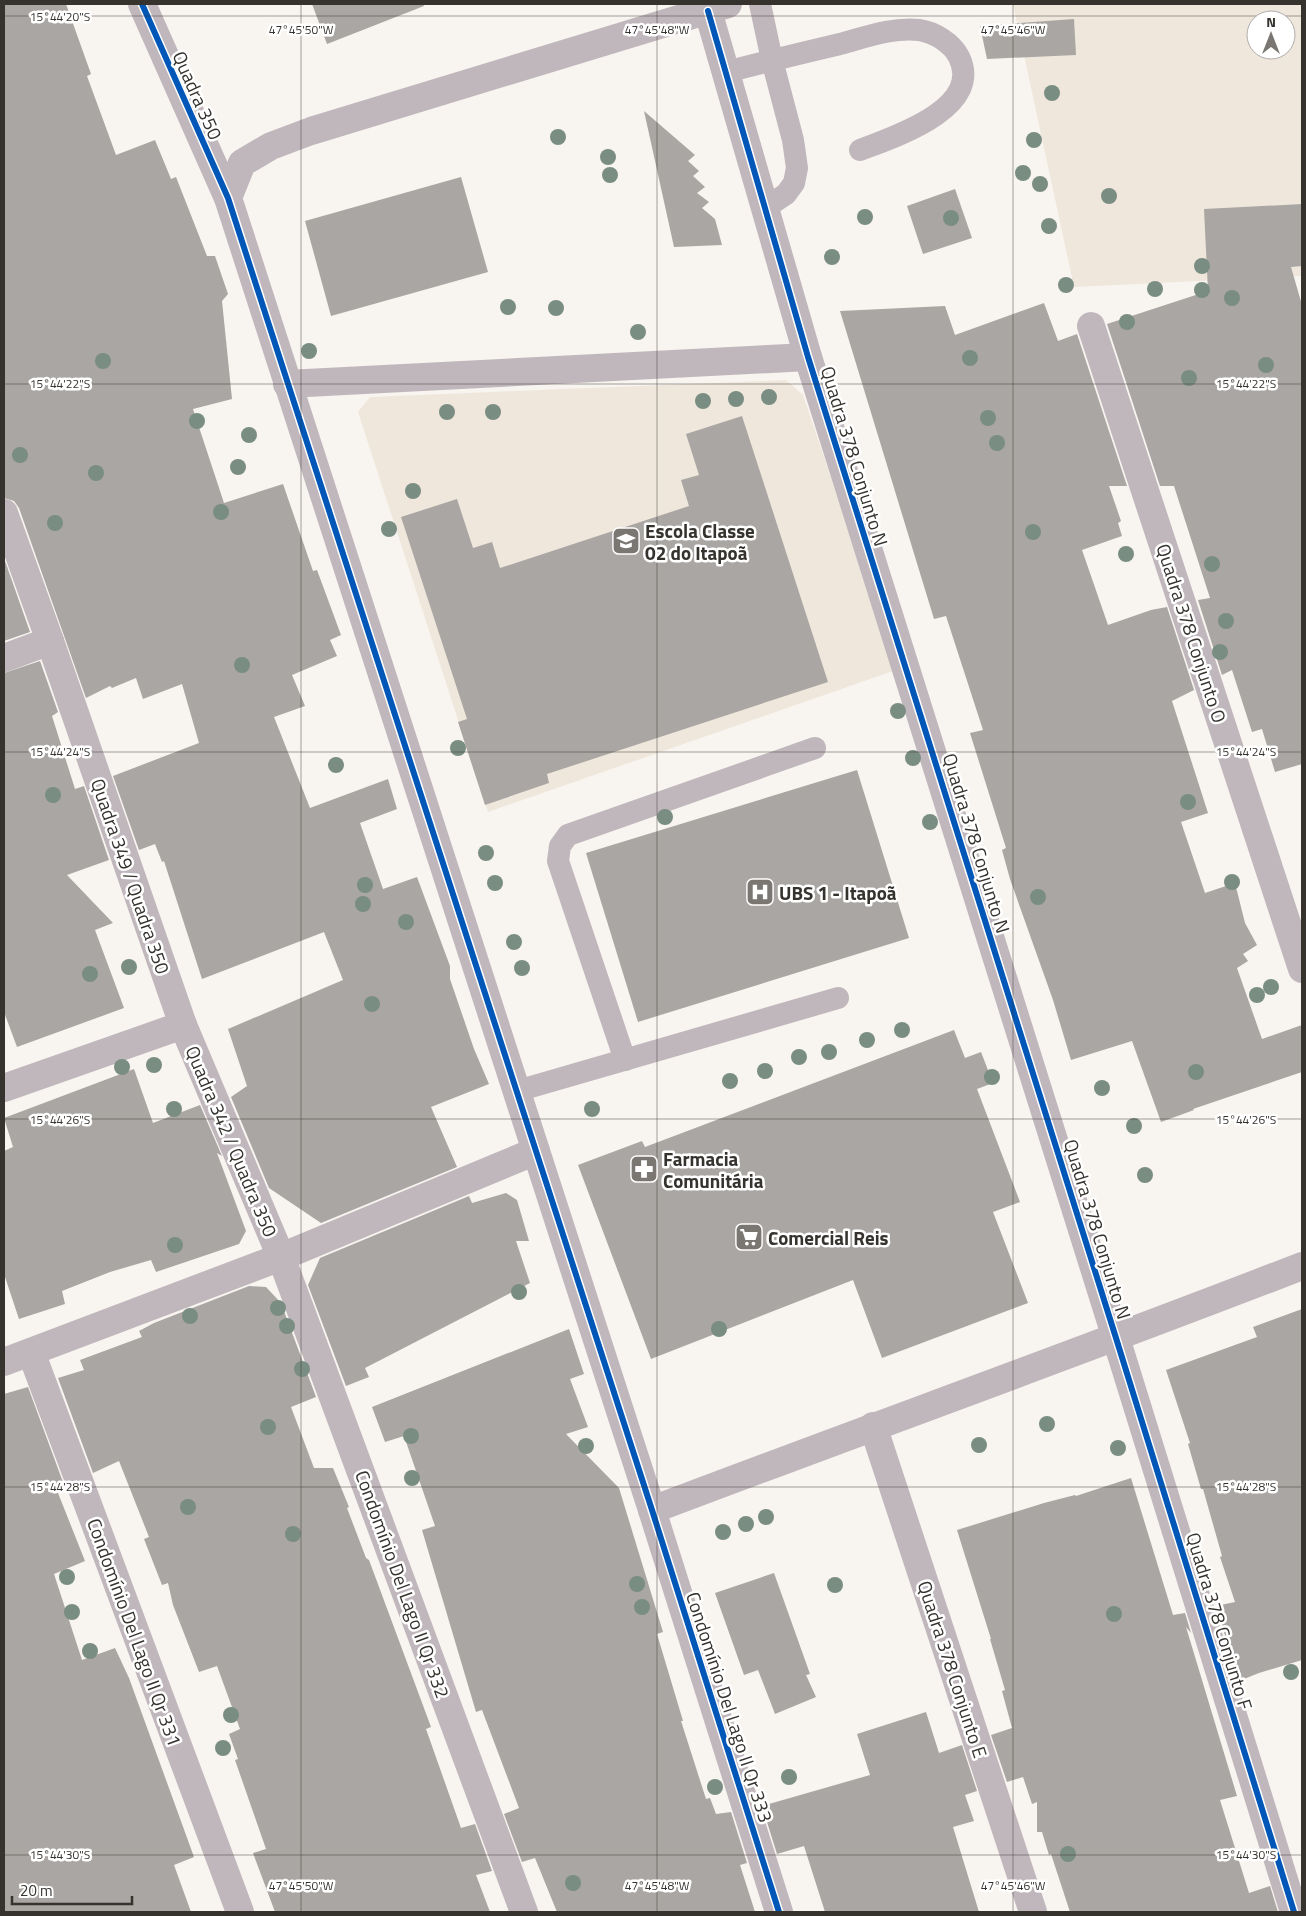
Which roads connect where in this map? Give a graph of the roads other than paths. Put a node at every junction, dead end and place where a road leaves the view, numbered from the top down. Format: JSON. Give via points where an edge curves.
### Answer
{"nodes":[{"id":1,"x":142,"y":4,"type":"edge"},
{"id":2,"x":760,"y":4,"type":"edge"},
{"id":3,"x":718,"y":7,"type":"edge"},
{"id":4,"x":653,"y":14,"type":"edge"},
{"id":5,"x":772,"y":60,"type":"junction"},
{"id":6,"x":726,"y":72,"type":"junction"},
{"id":7,"x":860,"y":150,"type":"dead end"},
{"id":8,"x":228,"y":198,"type":"junction"},
{"id":9,"x":765,"y":208,"type":"junction"},
{"id":10,"x":1092,"y":326,"type":"dead end"},
{"id":11,"x":808,"y":357,"type":"junction"},
{"id":12,"x":287,"y":384,"type":"junction"},
{"id":13,"x":4,"y":513,"type":"edge"},
{"id":14,"x":50,"y":641,"type":"junction"},
{"id":15,"x":4,"y":658,"type":"edge"},
{"id":16,"x":815,"y":748,"type":"dead end"},
{"id":17,"x":1302,"y":968,"type":"edge"},
{"id":18,"x":838,"y":998,"type":"dead end"},
{"id":19,"x":183,"y":1025,"type":"junction"},
{"id":20,"x":625,"y":1060,"type":"junction"},
{"id":21,"x":4,"y":1088,"type":"edge"},
{"id":22,"x":517,"y":1091,"type":"junction"},
{"id":23,"x":536,"y":1151,"type":"junction"},
{"id":24,"x":281,"y":1256,"type":"junction"},
{"id":25,"x":1302,"y":1266,"type":"edge"},
{"id":26,"x":1116,"y":1338,"type":"junction"},
{"id":27,"x":31,"y":1352,"type":"junction"},
{"id":28,"x":4,"y":1362,"type":"edge"},
{"id":29,"x":873,"y":1426,"type":"junction"},
{"id":30,"x":652,"y":1510,"type":"junction"},
{"id":31,"x":240,"y":1912,"type":"edge"},
{"id":32,"x":524,"y":1912,"type":"edge"},
{"id":33,"x":779,"y":1912,"type":"edge"},
{"id":34,"x":1033,"y":1912,"type":"edge"},
{"id":35,"x":1294,"y":1912,"type":"edge"}],
"edges":[{"from":1,"to":8,"type":"street","name":"Quadra 350"},
{"from":2,"to":5,"type":"lane"},
{"from":3,"to":4,"type":"street"},
{"from":3,"to":6,"type":"street","name":"Quadra 378 Conjunto N"},
{"from":4,"to":8,"type":"street","via":[[270,146],[242,163]]},
{"from":5,"to":6,"type":"lane"},
{"from":5,"to":7,"type":"lane","via":[[892,31],[920,30],[944,40],[955,49],[962,64],[963,80],[958,93],[938,114],[915,129]]},
{"from":5,"to":9,"type":"lane","via":[[797,168],[794,183],[786,194]]},
{"from":6,"to":9,"type":"street","name":"Quadra 378 Conjunto N"},
{"from":8,"to":12,"type":"street","name":"Quadra 350"},
{"from":9,"to":11,"type":"street","name":"Quadra 378 Conjunto N"},
{"from":10,"to":17,"type":"street","name":"Quadra 378 Conjunto O"},
{"from":11,"to":12,"type":"street"},
{"from":11,"to":26,"type":"street","name":"Quadra 378 Conjunto N"},
{"from":12,"to":22,"type":"street","name":"Quadra 350"},
{"from":13,"to":14,"type":"street","name":"Quadra 349 / Quadra 350"},
{"from":14,"to":15,"type":"street"},
{"from":14,"to":19,"type":"street","name":"Quadra 349 / Quadra 350"},
{"from":16,"to":20,"type":"lane","via":[[568,835],[560,846],[558,861]]},
{"from":18,"to":20,"type":"lane"},
{"from":19,"to":21,"type":"street"},
{"from":19,"to":24,"type":"street","name":"Quadra 342 / Quadra 350"},
{"from":20,"to":22,"type":"lane"},
{"from":22,"to":23,"type":"street","name":"Condomínio Del Lago II Qr 333"},
{"from":23,"to":24,"type":"street"},
{"from":23,"to":30,"type":"street","name":"Condomínio Del Lago II Qr 333"},
{"from":24,"to":27,"type":"street"},
{"from":24,"to":32,"type":"street","name":"Condomínio Del Lago II Qr 332"},
{"from":25,"to":26,"type":"street"},
{"from":26,"to":29,"type":"street"},
{"from":26,"to":35,"type":"street","name":"Quadra 378 Conjunto F"},
{"from":27,"to":28,"type":"street"},
{"from":27,"to":31,"type":"street","name":"Condomínio Del Lago II Qr 331"},
{"from":29,"to":30,"type":"street"},
{"from":29,"to":34,"type":"street","name":"Quadra 378 Conjunto E"},
{"from":30,"to":33,"type":"street","name":"Condomínio Del Lago II Qr 333"}]}
